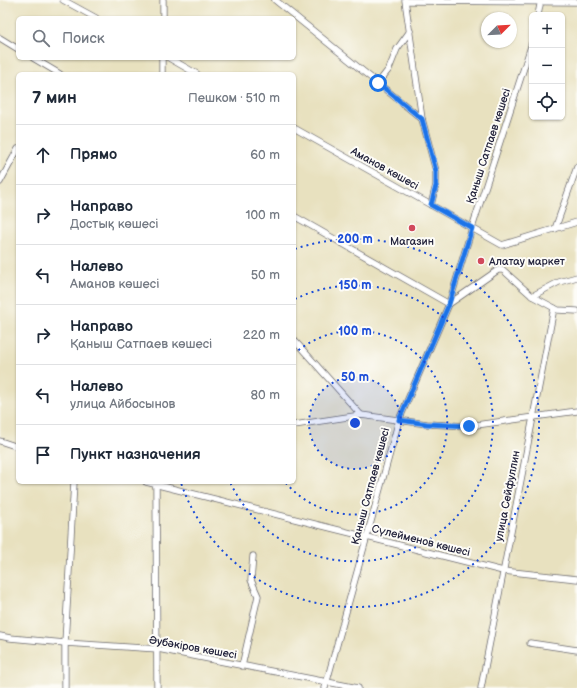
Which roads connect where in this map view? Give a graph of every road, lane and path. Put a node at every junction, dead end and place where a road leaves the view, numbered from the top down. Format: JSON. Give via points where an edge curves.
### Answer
{"nodes":[{"id":1,"x":63,"y":0,"type":"edge"},
{"id":2,"x":163,"y":0,"type":"edge"},
{"id":3,"x":275,"y":0,"type":"edge"},
{"id":4,"x":405,"y":0,"type":"edge"},
{"id":5,"x":495,"y":1,"type":"edge"},
{"id":6,"x":541,"y":1,"type":"edge"},
{"id":7,"x":577,"y":2,"type":"edge"},
{"id":8,"x":539,"y":12,"type":"edge"},
{"id":9,"x":92,"y":16,"type":"edge"},
{"id":10,"x":163,"y":16,"type":"edge"},
{"id":11,"x":295,"y":16,"type":"edge"},
{"id":12,"x":296,"y":17,"type":"edge"},
{"id":13,"x":410,"y":31,"type":"junction"},
{"id":14,"x":0,"y":38,"type":"edge"},
{"id":15,"x":16,"y":48,"type":"edge"},
{"id":16,"x":531,"y":48,"type":"edge"},
{"id":17,"x":37,"y":60,"type":"edge"},
{"id":18,"x":162,"y":60,"type":"edge"},
{"id":19,"x":172,"y":60,"type":"edge"},
{"id":20,"x":56,"y":72,"type":"edge"},
{"id":21,"x":162,"y":72,"type":"edge"},
{"id":22,"x":194,"y":72,"type":"edge"},
{"id":23,"x":378,"y":83,"type":"junction"},
{"id":24,"x":422,"y":119,"type":"junction"},
{"id":25,"x":296,"y":129,"type":"edge"},
{"id":26,"x":16,"y":153,"type":"edge"},
{"id":27,"x":577,"y":167,"type":"edge"},
{"id":28,"x":0,"y":182,"type":"edge"},
{"id":29,"x":431,"y":205,"type":"junction"},
{"id":30,"x":296,"y":217,"type":"edge"},
{"id":31,"x":577,"y":222,"type":"edge"},
{"id":32,"x":472,"y":228,"type":"junction"},
{"id":33,"x":555,"y":229,"type":"junction"},
{"id":34,"x":577,"y":277,"type":"edge"},
{"id":35,"x":532,"y":296,"type":"junction"},
{"id":36,"x":449,"y":304,"type":"junction"},
{"id":37,"x":554,"y":308,"type":"junction"},
{"id":38,"x":577,"y":311,"type":"edge"},
{"id":39,"x":296,"y":342,"type":"edge"},
{"id":40,"x":577,"y":411,"type":"edge"},
{"id":41,"x":362,"y":415,"type":"junction"},
{"id":42,"x":533,"y":417,"type":"junction"},
{"id":43,"x":399,"y":420,"type":"junction"},
{"id":44,"x":296,"y":425,"type":"edge"},
{"id":45,"x":0,"y":441,"type":"edge"},
{"id":46,"x":16,"y":446,"type":"edge"},
{"id":47,"x":74,"y":484,"type":"edge"},
{"id":48,"x":156,"y":484,"type":"edge"},
{"id":49,"x":160,"y":484,"type":"edge"},
{"id":50,"x":367,"y":537,"type":"junction"},
{"id":51,"x":253,"y":556,"type":"dead end"},
{"id":52,"x":503,"y":571,"type":"junction"},
{"id":53,"x":577,"y":578,"type":"edge"},
{"id":54,"x":0,"y":636,"type":"edge"},
{"id":55,"x":65,"y":643,"type":"junction"},
{"id":56,"x":530,"y":643,"type":"dead end"},
{"id":57,"x":158,"y":649,"type":"junction"},
{"id":58,"x":577,"y":650,"type":"edge"},
{"id":59,"x":242,"y":666,"type":"junction"},
{"id":60,"x":327,"y":682,"type":"junction"},
{"id":61,"x":65,"y":688,"type":"edge"},
{"id":62,"x":157,"y":688,"type":"edge"},
{"id":63,"x":325,"y":688,"type":"edge"},
{"id":64,"x":358,"y":688,"type":"edge"},
{"id":65,"x":481,"y":688,"type":"edge"}],
"edges":[{"from":1,"to":9,"type":"street"},
{"from":2,"to":10,"type":"street"},
{"from":3,"to":11,"type":"street"},
{"from":4,"to":5,"type":"street"},
{"from":4,"to":13,"type":"street"},
{"from":5,"to":6,"type":"street"},
{"from":6,"to":7,"type":"street"},
{"from":6,"to":8,"type":"street"},
{"from":12,"to":23,"type":"street"},
{"from":13,"to":23,"type":"street","via":[[396,48],[389,69]]},
{"from":13,"to":24,"type":"street"},
{"from":14,"to":15,"type":"street"},
{"from":16,"to":32,"type":"street","name":"Қаныш Сатпаев көшесі"},
{"from":17,"to":20,"type":"street"},
{"from":18,"to":21,"type":"street"},
{"from":19,"to":22,"type":"street"},
{"from":23,"to":24,"type":"street"},
{"from":24,"to":29,"type":"street","via":[[436,171],[436,186]]},
{"from":25,"to":29,"type":"street","name":"Аманов көшесі"},
{"from":26,"to":28,"type":"street"},
{"from":27,"to":33,"type":"street"},
{"from":29,"to":32,"type":"street","name":"Аманов көшесі"},
{"from":30,"to":36,"type":"street"},
{"from":31,"to":33,"type":"street","name":"Аманов көшесі"},
{"from":32,"to":33,"type":"street","name":"Аманов көшесі","via":[[506,245]]},
{"from":32,"to":36,"type":"street","name":"Қаныш Сатпаев көшесі"},
{"from":34,"to":35,"type":"street","via":[[559,282]]},
{"from":35,"to":36,"type":"street","via":[[503,270],[498,270]]},
{"from":35,"to":37,"type":"street"},
{"from":36,"to":43,"type":"street","name":"Қаныш Сатпаев көшесі"},
{"from":37,"to":38,"type":"street"},
{"from":37,"to":42,"type":"street","name":"улица Сейфуллин"},
{"from":39,"to":41,"type":"street"},
{"from":40,"to":42,"type":"street"},
{"from":41,"to":43,"type":"street"},
{"from":41,"to":44,"type":"street"},
{"from":42,"to":43,"type":"street","via":[[469,426]]},
{"from":42,"to":52,"type":"street","name":"улица Сейфуллин"},
{"from":43,"to":50,"type":"street","name":"Қаныш Сатпаев көшесі"},
{"from":45,"to":46,"type":"street"},
{"from":47,"to":55,"type":"street"},
{"from":48,"to":57,"type":"street"},
{"from":49,"to":50,"type":"street","name":"Сүлейменов көшесі"},
{"from":50,"to":52,"type":"street","name":"Сүлейменов көшесі"},
{"from":50,"to":60,"type":"street","name":"Қаныш Сатпаев көшесі"},
{"from":51,"to":59,"type":"street","via":[[251,580],[258,596]]},
{"from":52,"to":53,"type":"street","name":"Сүлейменов көшесі"},
{"from":52,"to":65,"type":"street","name":"улица Сейфуллин"},
{"from":54,"to":55,"type":"street","name":"Әубәкіров көшесі"},
{"from":55,"to":57,"type":"street","name":"Әубәкіров көшесі"},
{"from":55,"to":61,"type":"street"},
{"from":56,"to":58,"type":"street"},
{"from":57,"to":59,"type":"street","name":"Әубәкіров көшесі"},
{"from":57,"to":62,"type":"street"},
{"from":59,"to":60,"type":"street","name":"Әубәкіров көшесі"},
{"from":60,"to":63,"type":"street","name":"Қаныш Сатпаев көшесі"},
{"from":60,"to":64,"type":"street","name":"Әубәкіров көшесі"}]}
